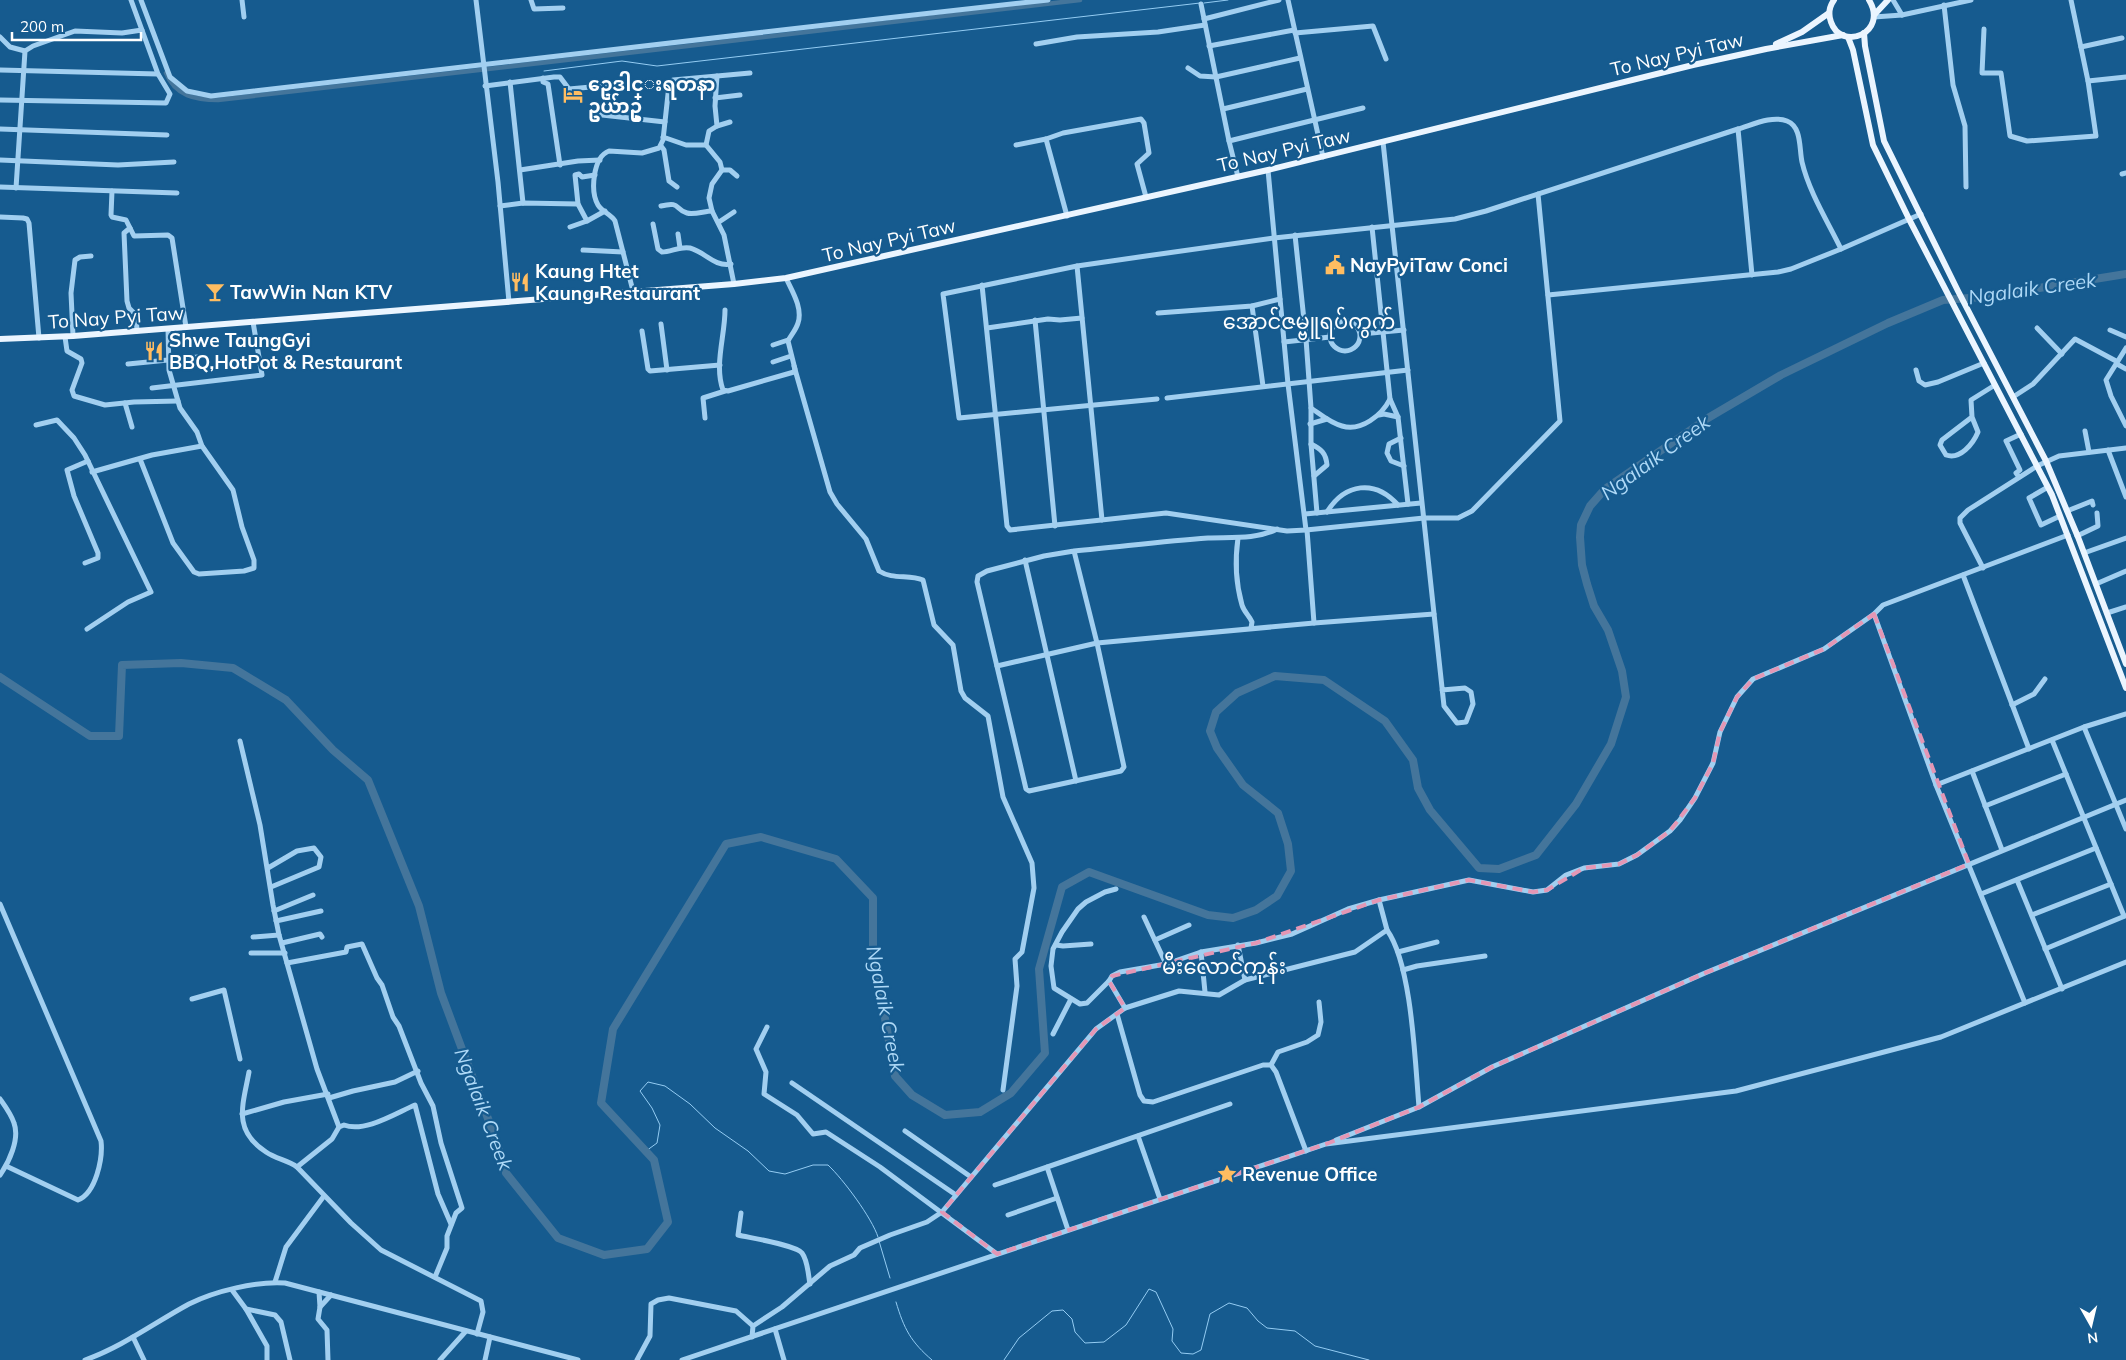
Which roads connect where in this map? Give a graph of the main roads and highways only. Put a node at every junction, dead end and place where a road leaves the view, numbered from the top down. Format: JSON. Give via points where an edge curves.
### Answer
{"nodes":[{"id":1,"x":1834,"y":0,"type":"edge"},
{"id":2,"x":1869,"y":0,"type":"edge"},
{"id":3,"x":1888,"y":0,"type":"edge"},
{"id":4,"x":1829,"y":12,"type":"junction"},
{"id":5,"x":1875,"y":16,"type":"junction"},
{"id":6,"x":1864,"y":33,"type":"junction"},
{"id":7,"x":1845,"y":36,"type":"junction"},
{"id":8,"x":1766,"y":49,"type":"junction"},
{"id":9,"x":0,"y":338,"type":"edge"},
{"id":10,"x":2126,"y":664,"type":"edge"},
{"id":11,"x":2126,"y":688,"type":"edge"}],
"edges":[{"from":1,"to":4,"type":"main road"},
{"from":2,"to":5,"type":"main road"},
{"from":3,"to":5,"type":"main road"},
{"from":4,"to":7,"type":"main road","via":[[1832,26]]},
{"from":4,"to":8,"type":"main road","via":[[1802,32]]},
{"from":5,"to":6,"type":"main road"},
{"from":6,"to":7,"type":"main road"},
{"from":6,"to":10,"type":"main road","via":[[1884,142],[2046,461]]},
{"from":7,"to":8,"type":"main road"},
{"from":7,"to":11,"type":"main road","via":[[1853,50],[1873,146],[2048,487]]},
{"from":8,"to":9,"type":"main road","name":"To Nay Pyi Taw","via":[[1268,170],[786,278],[65,337]]}]}
